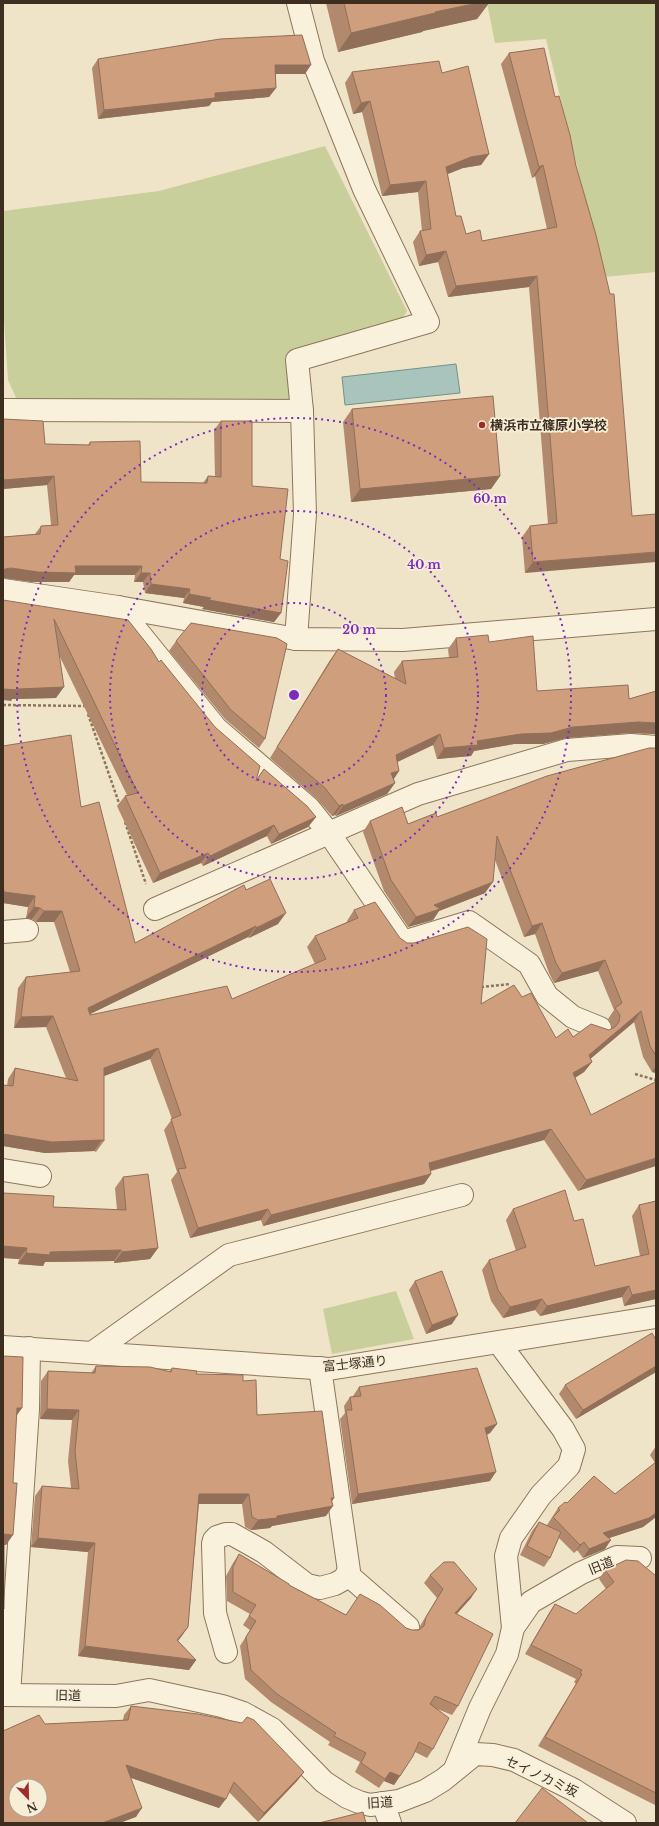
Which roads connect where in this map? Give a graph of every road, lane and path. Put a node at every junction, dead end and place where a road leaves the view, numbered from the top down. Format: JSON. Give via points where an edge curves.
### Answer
{"nodes":[{"id":1,"x":298,"y":3,"type":"edge"},
{"id":2,"x":3,"y":410,"type":"edge"},
{"id":3,"x":302,"y":410,"type":"junction"},
{"id":4,"x":3,"y":590,"type":"edge"},
{"id":5,"x":118,"y":607,"type":"junction"},
{"id":6,"x":656,"y":619,"type":"edge"},
{"id":7,"x":296,"y":639,"type":"junction"},
{"id":8,"x":3,"y":705,"type":"edge"},
{"id":9,"x":656,"y":747,"type":"edge"},
{"id":10,"x":121,"y":811,"type":"dead end"},
{"id":11,"x":124,"y":818,"type":"dead end"},
{"id":12,"x":329,"y":833,"type":"junction"},
{"id":13,"x":155,"y":909,"type":"joint"},
{"id":14,"x":27,"y":930,"type":"dead end"},
{"id":15,"x":3,"y":932,"type":"edge"},
{"id":16,"x":538,"y":981,"type":"junction"},
{"id":17,"x":476,"y":988,"type":"edge"},
{"id":18,"x":600,"y":1028,"type":"edge"},
{"id":19,"x":635,"y":1074,"type":"dead end"},
{"id":20,"x":656,"y":1080,"type":"edge"},
{"id":21,"x":3,"y":1170,"type":"edge"},
{"id":22,"x":40,"y":1176,"type":"dead end"},
{"id":23,"x":462,"y":1195,"type":"dead end"},
{"id":24,"x":656,"y":1317,"type":"edge"},
{"id":25,"x":499,"y":1343,"type":"junction"},
{"id":26,"x":3,"y":1347,"type":"edge"},
{"id":27,"x":30,"y":1348,"type":"junction"},
{"id":28,"x":92,"y":1353,"type":"junction"},
{"id":29,"x":320,"y":1368,"type":"junction"},
{"id":30,"x":640,"y":1558,"type":"dead end"},
{"id":31,"x":347,"y":1574,"type":"junction"},
{"id":32,"x":408,"y":1627,"type":"edge"},
{"id":33,"x":513,"y":1628,"type":"junction"},
{"id":34,"x":226,"y":1652,"type":"dead end"},
{"id":35,"x":6,"y":1695,"type":"edge"},
{"id":36,"x":455,"y":1769,"type":"junction"},
{"id":37,"x":386,"y":1813,"type":"edge"},
{"id":38,"x":625,"y":1823,"type":"edge"}],
"edges":[{"from":1,"to":3,"type":"street","via":[[312,61],[364,189],[428,322],[296,360]]},
{"from":2,"to":3,"type":"street"},
{"from":3,"to":7,"type":"street","via":[[305,514]]},
{"from":4,"to":5,"type":"street"},
{"from":5,"to":7,"type":"street"},
{"from":5,"to":12,"type":"street","via":[[216,728],[309,808]]},
{"from":6,"to":7,"type":"street","via":[[403,640]]},
{"from":8,"to":10,"type":"path","via":[[85,706]]},
{"from":9,"to":12,"type":"street","via":[[631,745],[567,750],[418,794]]},
{"from":11,"to":13,"type":"path"},
{"from":12,"to":13,"type":"street"},
{"from":12,"to":16,"type":"street","via":[[403,942],[469,922],[529,964]]},
{"from":14,"to":15,"type":"street"},
{"from":16,"to":17,"type":"path"},
{"from":16,"to":18,"type":"street","via":[[547,996],[574,1017]]},
{"from":19,"to":20,"type":"path"},
{"from":21,"to":22,"type":"street"},
{"from":23,"to":28,"type":"street","via":[[229,1255]]},
{"from":24,"to":25,"type":"street","name":"富士塚通り"},
{"from":25,"to":29,"type":"street","name":"富士塚通り"},
{"from":25,"to":33,"type":"street","via":[[564,1428],[574,1449],[569,1466],[541,1495],[511,1538],[506,1556]]},
{"from":26,"to":27,"type":"street","name":"富士塚通り"},
{"from":27,"to":28,"type":"street","name":"富士塚通り"},
{"from":27,"to":35,"type":"street","via":[[28,1409]]},
{"from":28,"to":29,"type":"street","name":"富士塚通り"},
{"from":29,"to":31,"type":"street","via":[[349,1571]]},
{"from":30,"to":33,"type":"street","name":"旧道","via":[[617,1557],[581,1573],[531,1602]]},
{"from":31,"to":32,"type":"street"},
{"from":31,"to":34,"type":"street","via":[[344,1579],[320,1588],[307,1585],[264,1552],[232,1534],[217,1537],[213,1544],[215,1613]]},
{"from":33,"to":36,"type":"street","name":"旧道","via":[[507,1654],[480,1708]]},
{"from":35,"to":37,"type":"street","name":"旧道","via":[[116,1696],[149,1690],[222,1706],[244,1713],[272,1729],[324,1782],[347,1797],[370,1804]]},
{"from":36,"to":37,"type":"street","name":"旧道","via":[[443,1780]]},
{"from":36,"to":38,"type":"street","name":"セイノカミ坂","via":[[475,1754],[514,1760],[574,1790]]}]}
